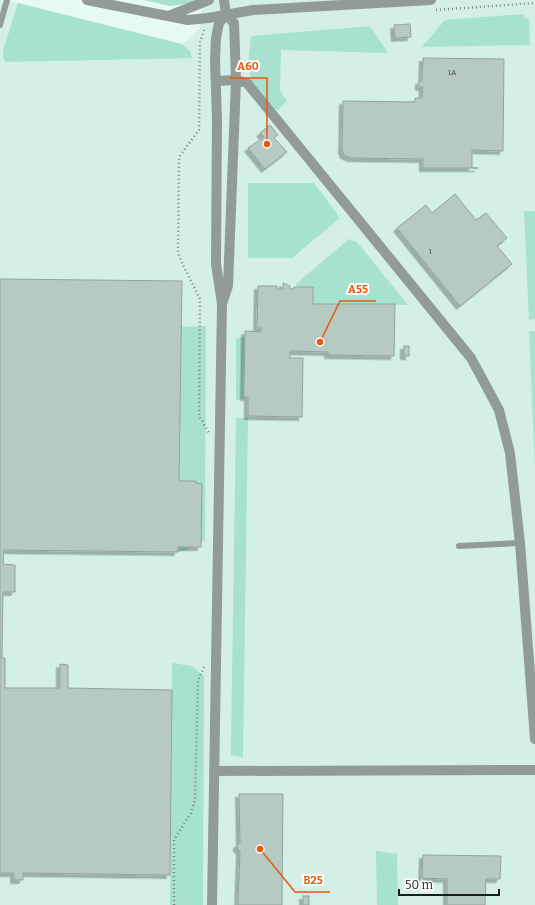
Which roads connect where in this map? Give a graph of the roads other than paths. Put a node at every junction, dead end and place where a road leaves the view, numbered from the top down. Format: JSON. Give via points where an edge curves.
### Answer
{"nodes":[{"id":1,"x":7,"y":0,"type":"edge"},
{"id":2,"x":87,"y":0,"type":"edge"},
{"id":3,"x":209,"y":0,"type":"edge"},
{"id":4,"x":224,"y":0,"type":"edge"},
{"id":5,"x":431,"y":0,"type":"edge"},
{"id":6,"x":226,"y":15,"type":"junction"},
{"id":7,"x":169,"y":16,"type":"junction"},
{"id":8,"x":0,"y":25,"type":"edge"},
{"id":9,"x":236,"y":80,"type":"junction"},
{"id":10,"x":216,"y":81,"type":"junction"},
{"id":11,"x":222,"y":304,"type":"junction"},
{"id":12,"x":520,"y":543,"type":"junction"},
{"id":13,"x":459,"y":546,"type":"dead end"},
{"id":14,"x":535,"y":739,"type":"edge"},
{"id":15,"x":535,"y":770,"type":"edge"},
{"id":16,"x":214,"y":771,"type":"junction"},
{"id":17,"x":212,"y":905,"type":"edge"}],
"edges":[{"from":1,"to":8,"type":"lane"},
{"from":2,"to":7,"type":"street"},
{"from":3,"to":7,"type":"street"},
{"from":4,"to":6,"type":"street"},
{"from":5,"to":6,"type":"street","via":[[253,10]]},
{"from":6,"to":7,"type":"street","via":[[188,20]]},
{"from":6,"to":9,"type":"street","via":[[234,23]]},
{"from":6,"to":10,"type":"street","via":[[218,23]]},
{"from":9,"to":10,"type":"street"},
{"from":9,"to":11,"type":"street","via":[[228,286]]},
{"from":9,"to":12,"type":"street","via":[[247,83],[471,358],[499,410],[510,452]]},
{"from":10,"to":11,"type":"street","via":[[216,264]]},
{"from":11,"to":16,"type":"street"},
{"from":12,"to":13,"type":"lane"},
{"from":12,"to":14,"type":"street"},
{"from":15,"to":16,"type":"street"},
{"from":16,"to":17,"type":"street"}]}
